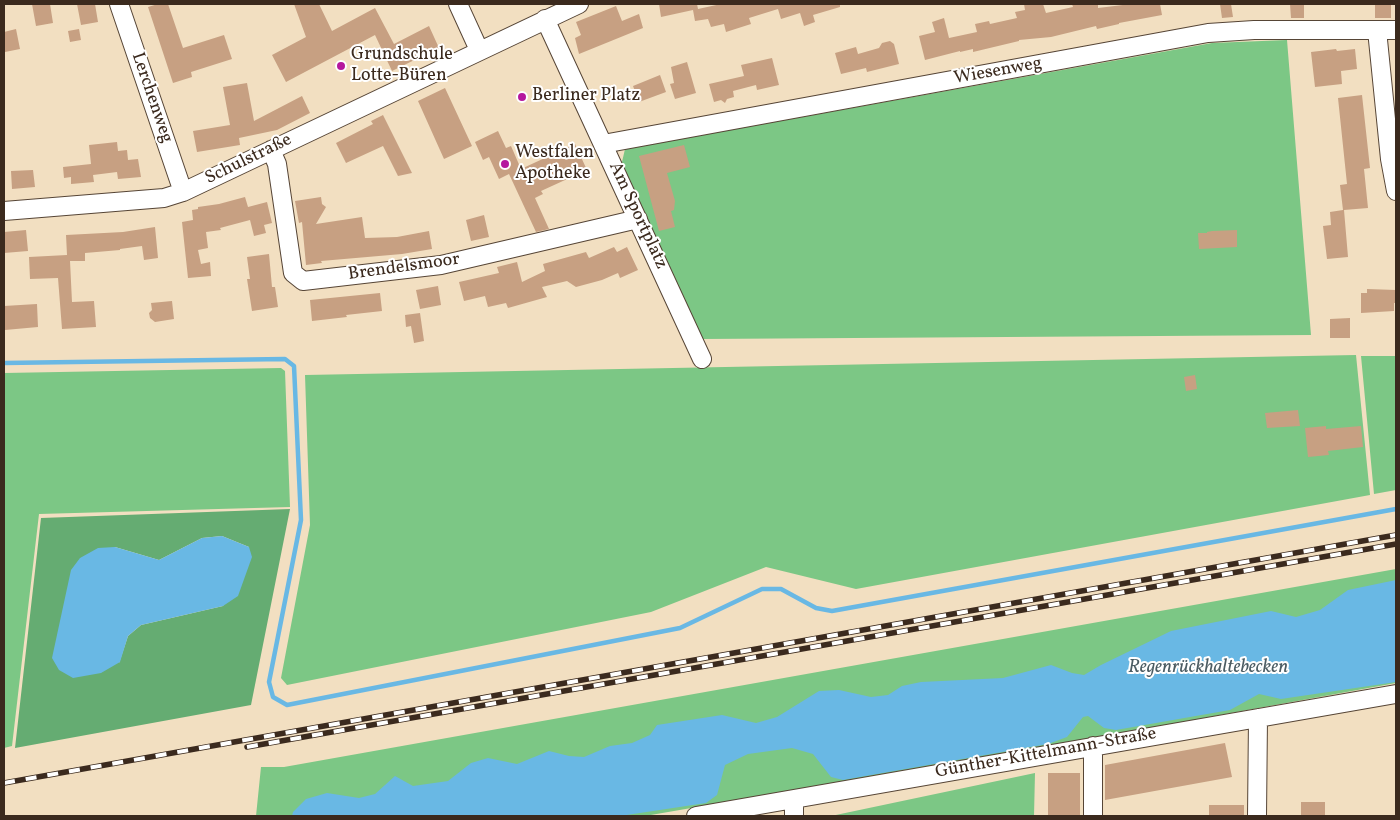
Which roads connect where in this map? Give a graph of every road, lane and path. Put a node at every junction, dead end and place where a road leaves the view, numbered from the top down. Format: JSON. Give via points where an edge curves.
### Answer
{"nodes":[{"id":1,"x":119,"y":4,"type":"edge"},
{"id":2,"x":458,"y":4,"type":"edge"},
{"id":3,"x":579,"y":4,"type":"edge"},
{"id":4,"x":545,"y":19,"type":"junction"},
{"id":5,"x":1377,"y":30,"type":"junction"},
{"id":6,"x":1396,"y":30,"type":"edge"},
{"id":7,"x":479,"y":50,"type":"junction"},
{"id":8,"x":603,"y":144,"type":"junction"},
{"id":9,"x":271,"y":150,"type":"junction"},
{"id":10,"x":1396,"y":191,"type":"edge"},
{"id":11,"x":183,"y":192,"type":"junction"},
{"id":12,"x":4,"y":211,"type":"edge"},
{"id":13,"x":638,"y":219,"type":"junction"},
{"id":14,"x":702,"y":359,"type":"dead end"},
{"id":15,"x":1396,"y":694,"type":"edge"},
{"id":16,"x":1258,"y":718,"type":"junction"},
{"id":17,"x":1093,"y":746,"type":"junction"},
{"id":18,"x":794,"y":798,"type":"junction"},
{"id":19,"x":696,"y":816,"type":"edge"},
{"id":20,"x":794,"y":816,"type":"edge"},
{"id":21,"x":1093,"y":816,"type":"edge"},
{"id":22,"x":1257,"y":816,"type":"edge"}],
"edges":[{"from":1,"to":11,"type":"street","name":"Lerchenweg"},
{"from":2,"to":7,"type":"street"},
{"from":3,"to":4,"type":"street"},
{"from":4,"to":7,"type":"street"},
{"from":4,"to":8,"type":"street","name":"Am Sportplatz"},
{"from":5,"to":6,"type":"street","name":"Wiesenweg"},
{"from":5,"to":8,"type":"street","name":"Wiesenweg","via":[[1208,33]]},
{"from":5,"to":10,"type":"street"},
{"from":7,"to":9,"type":"street","name":"Schulstraße"},
{"from":8,"to":13,"type":"street","name":"Am Sportplatz"},
{"from":9,"to":11,"type":"street","name":"Schulstraße"},
{"from":9,"to":13,"type":"street","name":"Brendelsmoor","via":[[277,164],[292,272],[303,281],[441,265]]},
{"from":11,"to":12,"type":"street","name":"Schulstraße","via":[[164,198]]},
{"from":13,"to":14,"type":"street","name":"Am Sportplatz"},
{"from":15,"to":16,"type":"street","name":"Günther-Kittelmann-Straße"},
{"from":16,"to":17,"type":"street","name":"Günther-Kittelmann-Straße"},
{"from":16,"to":22,"type":"street"},
{"from":17,"to":18,"type":"street","name":"Günther-Kittelmann-Straße"},
{"from":17,"to":21,"type":"street"},
{"from":18,"to":19,"type":"street","name":"Günther-Kittelmann-Straße"},
{"from":18,"to":20,"type":"street"}]}
